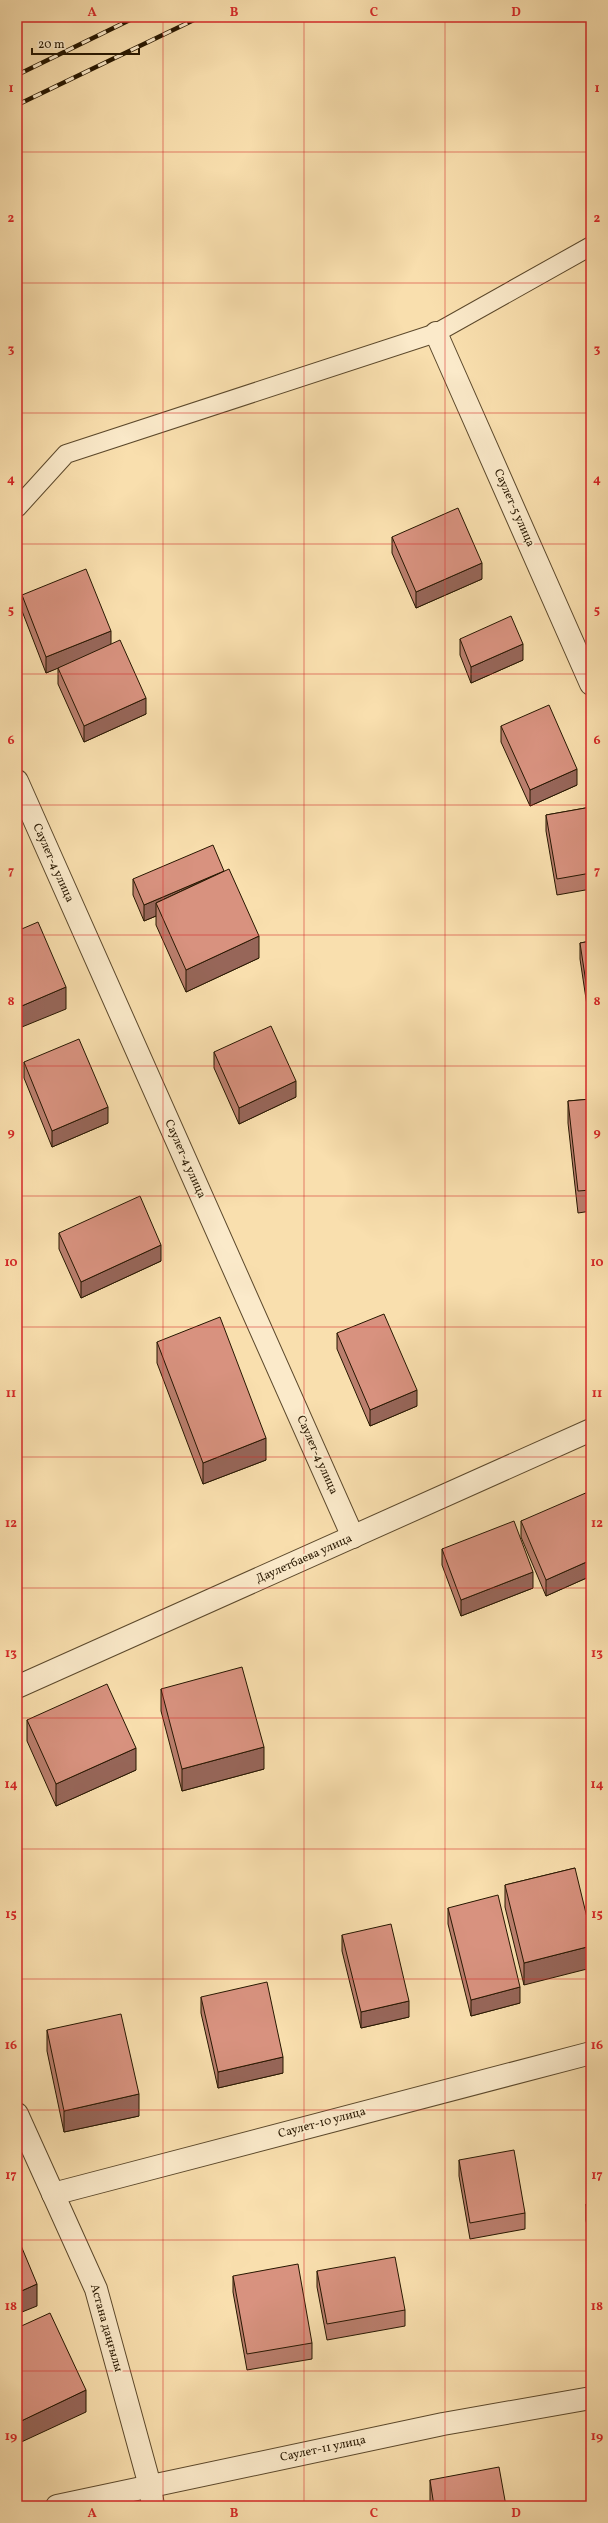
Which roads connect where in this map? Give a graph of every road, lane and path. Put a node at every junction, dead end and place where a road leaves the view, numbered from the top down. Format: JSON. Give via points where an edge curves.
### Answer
{"nodes":[{"id":1,"x":591,"y":246,"type":"edge"},
{"id":2,"x":436,"y":333,"type":"junction"},
{"id":3,"x":17,"y":508,"type":"edge"},
{"id":4,"x":591,"y":684,"type":"edge"},
{"id":5,"x":17,"y":781,"type":"edge"},
{"id":6,"x":591,"y":1430,"type":"edge"},
{"id":7,"x":353,"y":1537,"type":"junction"},
{"id":8,"x":17,"y":1687,"type":"edge"},
{"id":9,"x":591,"y":2053,"type":"edge"},
{"id":10,"x":17,"y":2114,"type":"edge"},
{"id":11,"x":53,"y":2194,"type":"junction"},
{"id":12,"x":591,"y":2398,"type":"edge"},
{"id":13,"x":152,"y":2496,"type":"edge"},
{"id":14,"x":57,"y":2506,"type":"edge"}],
"edges":[{"from":1,"to":2,"type":"lane"},
{"from":2,"to":3,"type":"lane","via":[[66,454]]},
{"from":2,"to":4,"type":"street","name":"Саулет-5 улица"},
{"from":5,"to":7,"type":"street","name":"Саулет-4 улица"},
{"from":6,"to":7,"type":"street","name":"Даулетбаева улица"},
{"from":7,"to":8,"type":"street","name":"Даулетбаева улица"},
{"from":9,"to":11,"type":"street","name":"Саулет-10 улица"},
{"from":10,"to":11,"type":"street","name":"Астана даңғылы"},
{"from":11,"to":13,"type":"street","name":"Астана даңғылы","via":[[96,2289]]},
{"from":12,"to":13,"type":"street","name":"Саулет-11 улица","via":[[443,2424]]},
{"from":13,"to":14,"type":"street","name":"Саулет-11 улица"}]}
